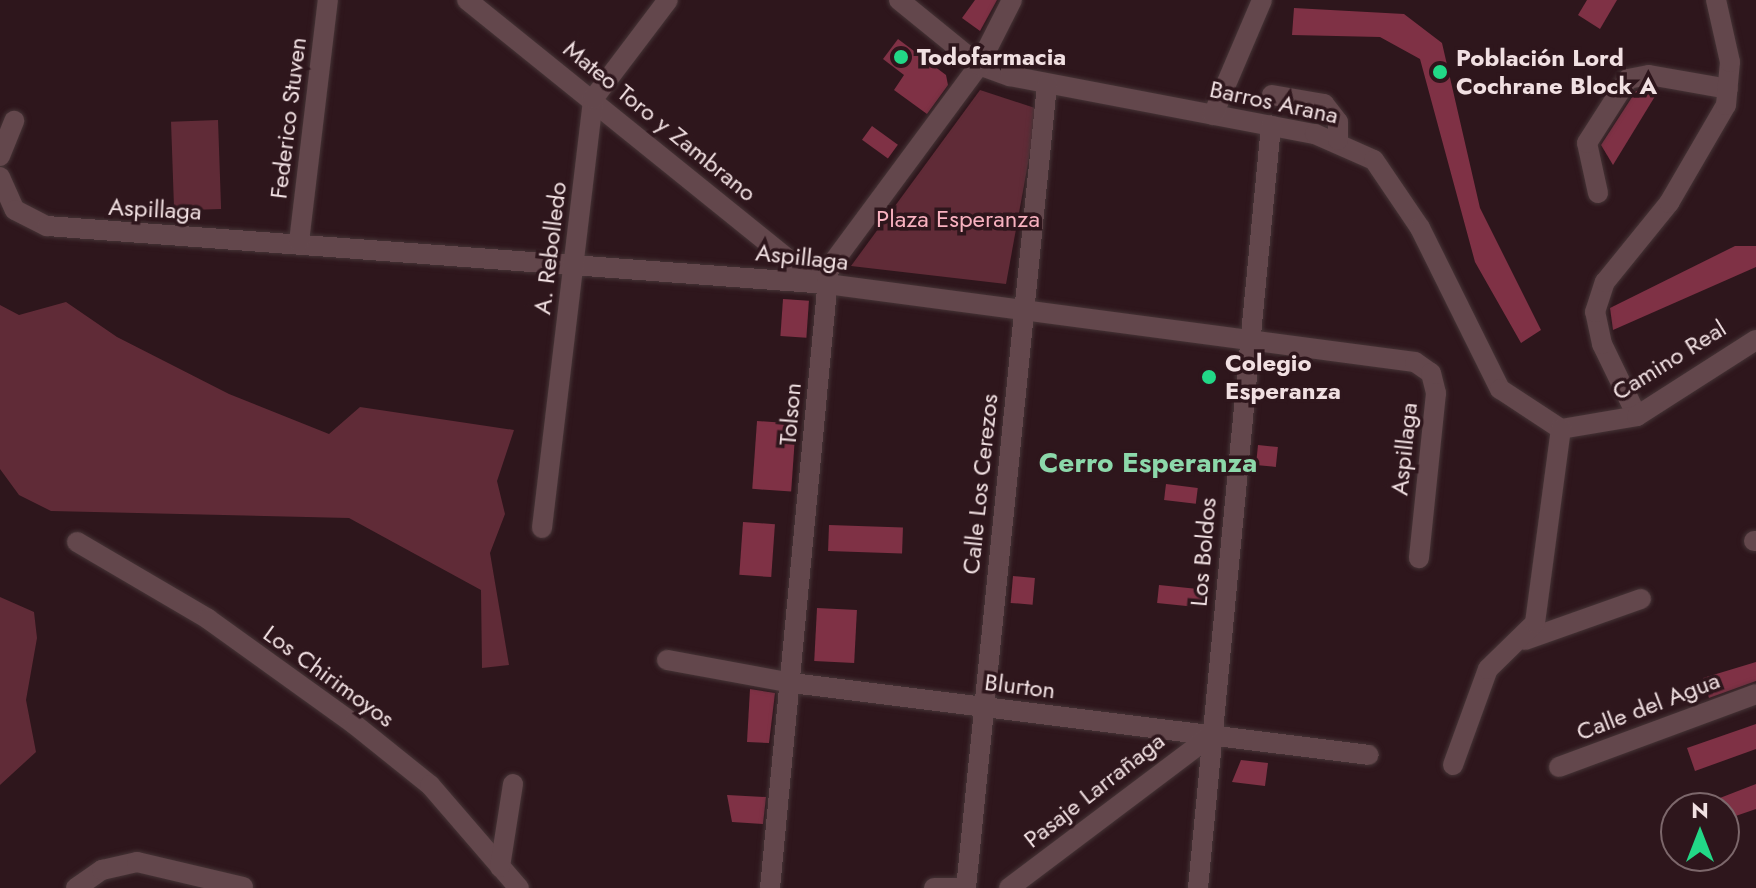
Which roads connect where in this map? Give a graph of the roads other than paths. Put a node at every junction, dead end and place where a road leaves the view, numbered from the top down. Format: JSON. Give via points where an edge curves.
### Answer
{"nodes":[{"id":1,"x":328,"y":0,"type":"edge"},
{"id":2,"x":467,"y":0,"type":"edge"},
{"id":3,"x":668,"y":0,"type":"edge"},
{"id":4,"x":899,"y":0,"type":"edge"},
{"id":5,"x":1012,"y":0,"type":"edge"},
{"id":6,"x":1262,"y":0,"type":"edge"},
{"id":7,"x":1716,"y":0,"type":"edge"},
{"id":8,"x":979,"y":65,"type":"junction"},
{"id":9,"x":1047,"y":85,"type":"junction"},
{"id":10,"x":1728,"y":89,"type":"junction"},
{"id":11,"x":1272,"y":95,"type":"dead end"},
{"id":12,"x":593,"y":99,"type":"junction"},
{"id":13,"x":1213,"y":115,"type":"junction"},
{"id":14,"x":14,"y":121,"type":"dead end"},
{"id":15,"x":1271,"y":125,"type":"junction"},
{"id":16,"x":1338,"y":140,"type":"junction"},
{"id":17,"x":0,"y":156,"type":"edge"},
{"id":18,"x":0,"y":177,"type":"edge"},
{"id":19,"x":1598,"y":193,"type":"dead end"},
{"id":20,"x":299,"y":242,"type":"junction"},
{"id":21,"x":573,"y":264,"type":"junction"},
{"id":22,"x":823,"y":284,"type":"junction"},
{"id":23,"x":1024,"y":307,"type":"junction"},
{"id":24,"x":1250,"y":336,"type":"junction"},
{"id":25,"x":1756,"y":340,"type":"edge"},
{"id":26,"x":1637,"y":416,"type":"junction"},
{"id":27,"x":1561,"y":429,"type":"junction"},
{"id":28,"x":542,"y":528,"type":"dead end"},
{"id":29,"x":77,"y":542,"type":"dead end"},
{"id":30,"x":1419,"y":558,"type":"dead end"},
{"id":31,"x":1641,"y":599,"type":"dead end"},
{"id":32,"x":1525,"y":640,"type":"junction"},
{"id":33,"x":667,"y":660,"type":"dead end"},
{"id":34,"x":792,"y":683,"type":"junction"},
{"id":35,"x":1756,"y":694,"type":"edge"},
{"id":36,"x":983,"y":708,"type":"junction"},
{"id":37,"x":1212,"y":735,"type":"junction"},
{"id":38,"x":1369,"y":755,"type":"dead end"},
{"id":39,"x":1453,"y":765,"type":"dead end"},
{"id":40,"x":1559,"y":767,"type":"dead end"},
{"id":41,"x":513,"y":784,"type":"dead end"},
{"id":42,"x":500,"y":867,"type":"junction"},
{"id":43,"x":243,"y":887,"type":"edge"},
{"id":44,"x":76,"y":888,"type":"edge"},
{"id":45,"x":519,"y":888,"type":"edge"},
{"id":46,"x":770,"y":888,"type":"edge"},
{"id":47,"x":934,"y":888,"type":"edge"},
{"id":48,"x":966,"y":888,"type":"edge"},
{"id":49,"x":1009,"y":888,"type":"edge"},
{"id":50,"x":1198,"y":888,"type":"edge"}],
"edges":[{"from":1,"to":20,"type":"street","name":"Federico Stuven"},
{"from":2,"to":12,"type":"street","name":"Mateo Toro y Zambrano"},
{"from":3,"to":12,"type":"street"},
{"from":4,"to":8,"type":"street","name":"Barros Arana"},
{"from":5,"to":8,"type":"street","name":"Tolson"},
{"from":6,"to":13,"type":"street"},
{"from":7,"to":10,"type":"street","via":[[1730,62]]},
{"from":8,"to":9,"type":"street","name":"Barros Arana"},
{"from":8,"to":22,"type":"street","name":"Tolson","via":[[834,258]]},
{"from":9,"to":13,"type":"street","name":"Barros Arana"},
{"from":9,"to":23,"type":"street","name":"Calle Los Cerezos"},
{"from":10,"to":19,"type":"street","via":[[1649,75],[1628,79],[1587,143]]},
{"from":10,"to":26,"type":"street","via":[[1712,135],[1605,282],[1595,312],[1602,344]]},
{"from":11,"to":16,"type":"street","via":[[1324,104],[1338,122]]},
{"from":12,"to":21,"type":"street","name":"A. Rebolledo"},
{"from":12,"to":22,"type":"street","name":"Mateo Toro y Zambrano"},
{"from":13,"to":15,"type":"street","name":"Barros Arana"},
{"from":14,"to":17,"type":"street"},
{"from":15,"to":16,"type":"street","name":"Barros Arana"},
{"from":15,"to":24,"type":"street","name":"Los Boldos"},
{"from":16,"to":27,"type":"street","name":"Barros Arana","via":[[1389,175],[1500,389]]},
{"from":18,"to":20,"type":"street","name":"Aspillaga","via":[[15,210],[47,226]]},
{"from":20,"to":21,"type":"street","name":"Aspillaga"},
{"from":21,"to":22,"type":"street","name":"Aspillaga"},
{"from":21,"to":28,"type":"street","name":"A. Rebolledo"},
{"from":22,"to":23,"type":"street","name":"Aspillaga"},
{"from":22,"to":34,"type":"street","name":"Tolson"},
{"from":23,"to":24,"type":"street","name":"Aspillaga"},
{"from":23,"to":36,"type":"street","name":"Calle Los Cerezos"},
{"from":24,"to":30,"type":"street","name":"Aspillaga","via":[[1415,362],[1431,373],[1436,393]]},
{"from":24,"to":37,"type":"street","name":"Los Boldos"},
{"from":25,"to":26,"type":"street","name":"Camino Real"},
{"from":26,"to":27,"type":"street","name":"Camino Real"},
{"from":27,"to":32,"type":"street","via":[[1535,623]]},
{"from":29,"to":42,"type":"street","name":"Los Chirimoyos","via":[[208,619],[354,724],[430,785]]},
{"from":31,"to":32,"type":"street"},
{"from":32,"to":39,"type":"street","via":[[1488,669]]},
{"from":33,"to":34,"type":"street","name":"Blurton"},
{"from":34,"to":36,"type":"street","name":"Blurton"},
{"from":34,"to":46,"type":"street","name":"Tolson"},
{"from":35,"to":40,"type":"street","name":"Calle del Agua"},
{"from":36,"to":37,"type":"street","name":"Blurton"},
{"from":36,"to":48,"type":"street","name":"Calle Los Cerezos"},
{"from":37,"to":38,"type":"street","name":"Blurton"},
{"from":37,"to":49,"type":"street","name":"Pasaje Larrañaga"},
{"from":37,"to":50,"type":"street","name":"Los Boldos"},
{"from":41,"to":42,"type":"street"},
{"from":42,"to":45,"type":"street","name":"Los Chirimoyos"},
{"from":43,"to":44,"type":"street","via":[[137,862],[102,870]]},
{"from":47,"to":48,"type":"street"}]}
